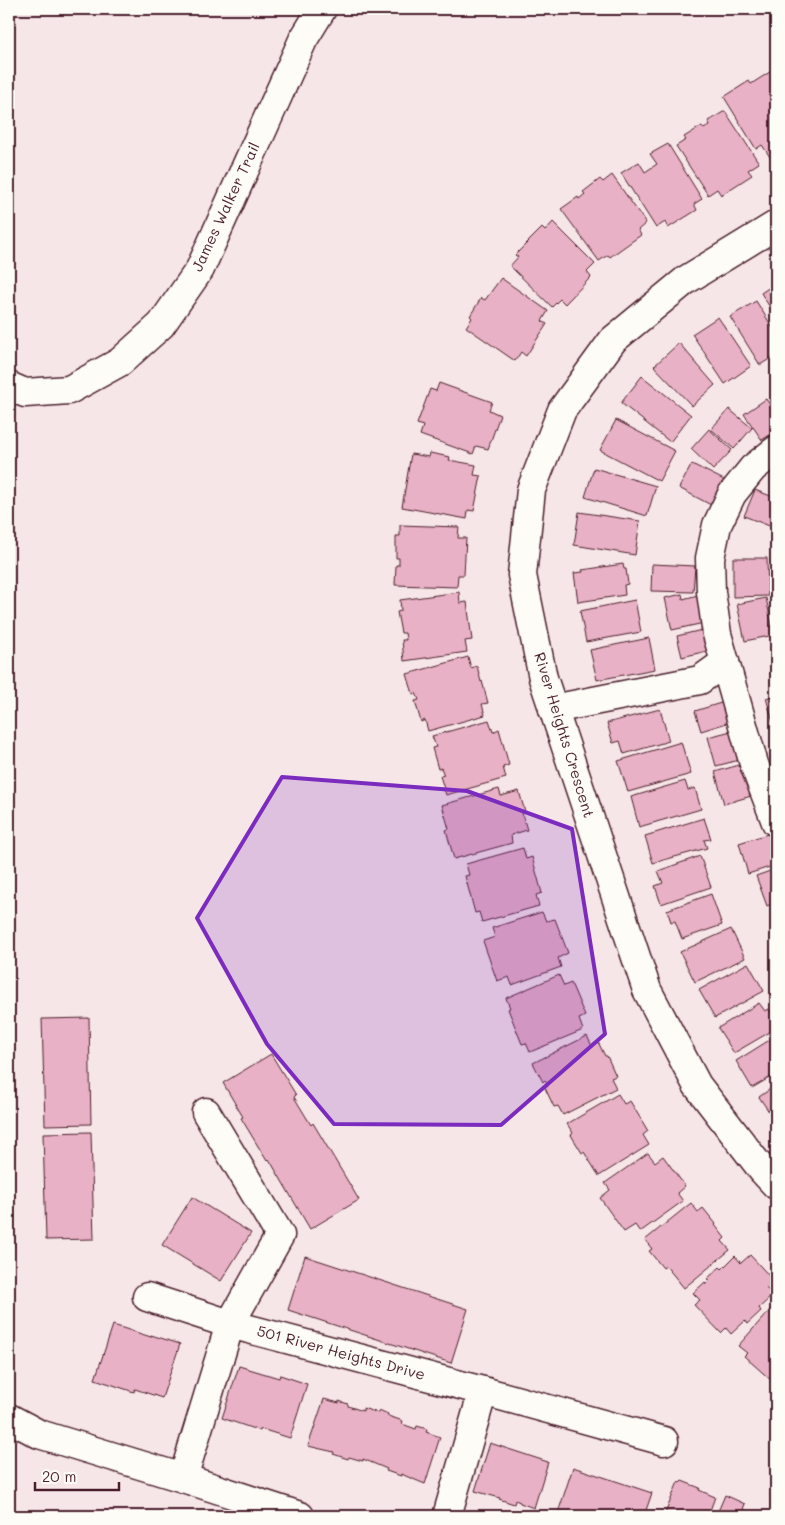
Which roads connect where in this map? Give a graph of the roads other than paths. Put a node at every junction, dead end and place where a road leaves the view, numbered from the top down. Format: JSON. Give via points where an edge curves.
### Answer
{"nodes":[{"id":1,"x":322,"y":9,"type":"edge"},
{"id":2,"x":776,"y":225,"type":"edge"},
{"id":3,"x":9,"y":386,"type":"edge"},
{"id":4,"x":776,"y":450,"type":"edge"},
{"id":5,"x":725,"y":662,"type":"junction"},
{"id":6,"x":553,"y":709,"type":"junction"},
{"id":7,"x":776,"y":822,"type":"edge"},
{"id":8,"x":206,"y":1112,"type":"dead end"},
{"id":9,"x":776,"y":1185,"type":"edge"},
{"id":10,"x":147,"y":1297,"type":"dead end"},
{"id":11,"x":230,"y":1324,"type":"junction"},
{"id":12,"x":483,"y":1391,"type":"junction"},
{"id":13,"x":9,"y":1418,"type":"edge"},
{"id":14,"x":9,"y":1434,"type":"edge"},
{"id":15,"x":39,"y":1434,"type":"junction"},
{"id":16,"x":664,"y":1441,"type":"dead end"},
{"id":17,"x":183,"y":1478,"type":"junction"},
{"id":18,"x":300,"y":1516,"type":"edge"},
{"id":19,"x":447,"y":1516,"type":"edge"}],
"edges":[{"from":1,"to":3,"type":"street","name":"James Walker Trail","via":[[303,40],[200,269],[161,325],[120,362],[69,390],[25,394]]},
{"from":2,"to":6,"type":"street","name":"River Heights Crescent","via":[[686,280],[613,340],[562,410],[531,490],[522,576],[543,678]]},
{"from":4,"to":5,"type":"street","via":[[753,468],[732,494],[717,525],[710,558],[711,592],[716,634]]},
{"from":5,"to":6,"type":"street","via":[[700,680]]},
{"from":5,"to":7,"type":"street","via":[[754,764]]},
{"from":6,"to":9,"type":"street","name":"River Heights Crescent","via":[[647,990],[697,1085]]},
{"from":8,"to":11,"type":"street","via":[[280,1235]]},
{"from":10,"to":11,"type":"street","name":"501 River Heights Drive"},
{"from":11,"to":12,"type":"street","name":"501 River Heights Drive"},
{"from":11,"to":17,"type":"street"},
{"from":12,"to":16,"type":"street","name":"501 River Heights Drive"},
{"from":12,"to":19,"type":"street"},
{"from":13,"to":15,"type":"street"},
{"from":14,"to":15,"type":"street"},
{"from":15,"to":17,"type":"street"},
{"from":17,"to":18,"type":"street"}]}
